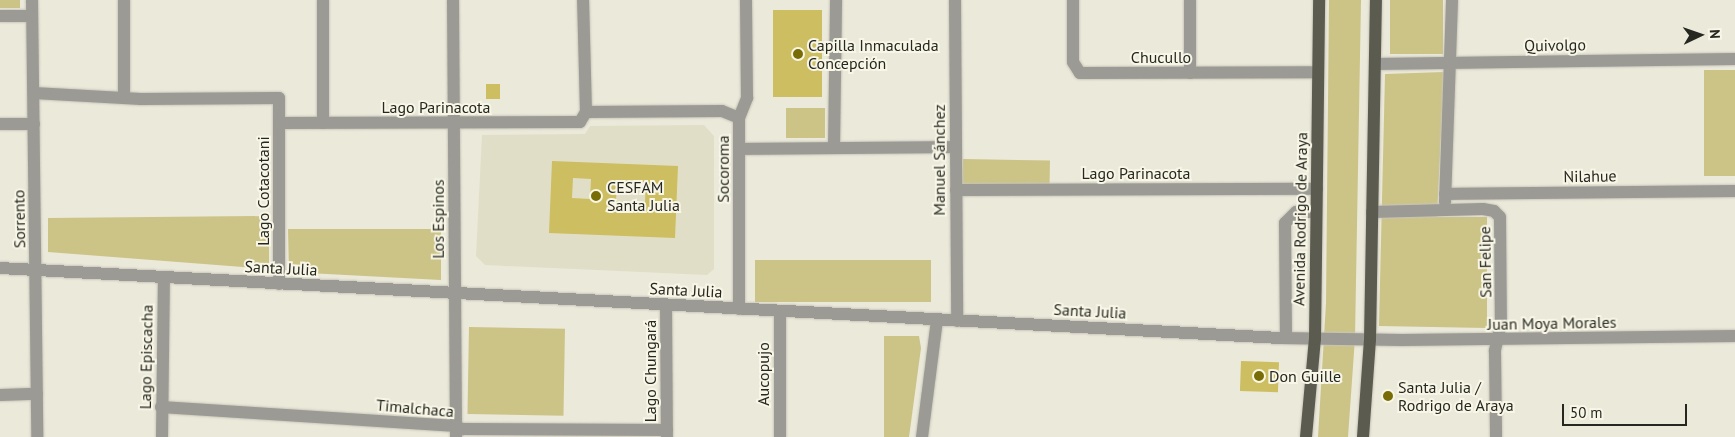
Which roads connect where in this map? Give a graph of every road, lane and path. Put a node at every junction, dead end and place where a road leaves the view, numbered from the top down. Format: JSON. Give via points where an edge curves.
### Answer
{"nodes":[{"id":1,"x":32,"y":0,"type":"edge"},
{"id":2,"x":124,"y":0,"type":"edge"},
{"id":3,"x":323,"y":0,"type":"edge"},
{"id":4,"x":453,"y":0,"type":"edge"},
{"id":5,"x":583,"y":0,"type":"edge"},
{"id":6,"x":746,"y":0,"type":"edge"},
{"id":7,"x":836,"y":0,"type":"edge"},
{"id":8,"x":955,"y":0,"type":"edge"},
{"id":9,"x":1073,"y":0,"type":"edge"},
{"id":10,"x":1190,"y":0,"type":"edge"},
{"id":11,"x":1319,"y":0,"type":"edge"},
{"id":12,"x":1376,"y":0,"type":"edge"},
{"id":13,"x":1452,"y":0,"type":"edge"},
{"id":14,"x":0,"y":16,"type":"edge"},
{"id":15,"x":31,"y":16,"type":"junction"},
{"id":16,"x":1735,"y":59,"type":"edge"},
{"id":17,"x":1450,"y":63,"type":"junction"},
{"id":18,"x":1375,"y":64,"type":"junction"},
{"id":19,"x":1318,"y":72,"type":"junction"},
{"id":20,"x":1190,"y":73,"type":"junction"},
{"id":21,"x":34,"y":93,"type":"junction"},
{"id":22,"x":124,"y":98,"type":"junction"},
{"id":23,"x":586,"y":112,"type":"junction"},
{"id":24,"x":739,"y":118,"type":"junction"},
{"id":25,"x":279,"y":123,"type":"junction"},
{"id":26,"x":323,"y":123,"type":"junction"},
{"id":27,"x":454,"y":123,"type":"junction"},
{"id":28,"x":0,"y":124,"type":"edge"},
{"id":29,"x":34,"y":124,"type":"junction"},
{"id":30,"x":955,"y":147,"type":"junction"},
{"id":31,"x":834,"y":148,"type":"junction"},
{"id":32,"x":739,"y":150,"type":"junction"},
{"id":33,"x":1317,"y":189,"type":"junction"},
{"id":34,"x":956,"y":190,"type":"junction"},
{"id":35,"x":1735,"y":191,"type":"edge"},
{"id":36,"x":1445,"y":194,"type":"junction"},
{"id":37,"x":1446,"y":210,"type":"junction"},
{"id":38,"x":1316,"y":212,"type":"junction"},
{"id":39,"x":1372,"y":212,"type":"junction"},
{"id":40,"x":0,"y":268,"type":"edge"},
{"id":41,"x":36,"y":271,"type":"junction"},
{"id":42,"x":164,"y":278,"type":"junction"},
{"id":43,"x":279,"y":284,"type":"junction"},
{"id":44,"x":455,"y":294,"type":"junction"},
{"id":45,"x":666,"y":305,"type":"junction"},
{"id":46,"x":739,"y":309,"type":"junction"},
{"id":47,"x":780,"y":311,"type":"junction"},
{"id":48,"x":937,"y":320,"type":"junction"},
{"id":49,"x":957,"y":321,"type":"junction"},
{"id":50,"x":1735,"y":336,"type":"edge"},
{"id":51,"x":1286,"y":338,"type":"junction"},
{"id":52,"x":1315,"y":339,"type":"junction"},
{"id":53,"x":1370,"y":340,"type":"junction"},
{"id":54,"x":1498,"y":340,"type":"junction"},
{"id":55,"x":37,"y":394,"type":"junction"},
{"id":56,"x":0,"y":395,"type":"edge"},
{"id":57,"x":161,"y":407,"type":"junction"},
{"id":58,"x":456,"y":431,"type":"edge"},
{"id":59,"x":667,"y":434,"type":"edge"},
{"id":60,"x":37,"y":437,"type":"edge"},
{"id":61,"x":162,"y":437,"type":"edge"},
{"id":62,"x":780,"y":437,"type":"edge"},
{"id":63,"x":922,"y":437,"type":"edge"},
{"id":64,"x":1306,"y":437,"type":"edge"},
{"id":65,"x":1363,"y":437,"type":"edge"},
{"id":66,"x":1496,"y":437,"type":"edge"}],
"edges":[{"from":1,"to":15,"type":"street","name":"Sorrento"},
{"from":2,"to":22,"type":"street"},
{"from":3,"to":26,"type":"street"},
{"from":4,"to":27,"type":"street","name":"Los Espinos"},
{"from":5,"to":23,"type":"street"},
{"from":6,"to":24,"type":"street","name":"Socoroma","via":[[746,103]]},
{"from":7,"to":31,"type":"street"},
{"from":8,"to":30,"type":"street","name":"Manuel Sánchez"},
{"from":9,"to":20,"type":"street","name":"Chucullo","via":[[1073,62],[1080,73]]},
{"from":10,"to":20,"type":"street"},
{"from":11,"to":19,"type":"main road","name":"Avenida Rodrigo de Araya"},
{"from":12,"to":18,"type":"main road"},
{"from":13,"to":17,"type":"street"},
{"from":14,"to":15,"type":"street"},
{"from":15,"to":21,"type":"street","name":"Sorrento"},
{"from":16,"to":17,"type":"street","name":"Quivolgo"},
{"from":17,"to":18,"type":"street","name":"Quivolgo"},
{"from":17,"to":36,"type":"street"},
{"from":18,"to":39,"type":"main road"},
{"from":19,"to":20,"type":"street","name":"Chucullo"},
{"from":19,"to":33,"type":"main road","name":"Avenida Rodrigo de Araya"},
{"from":21,"to":22,"type":"street"},
{"from":21,"to":29,"type":"street","name":"Sorrento"},
{"from":22,"to":25,"type":"street","name":"Lago Cotacotani","via":[[279,98]]},
{"from":23,"to":24,"type":"street","name":"Lago Parinacota","via":[[722,111]]},
{"from":23,"to":27,"type":"street","name":"Lago Parinacota","via":[[578,123]]},
{"from":24,"to":32,"type":"street","name":"Socoroma"},
{"from":25,"to":26,"type":"street","name":"Lago Parinacota"},
{"from":25,"to":43,"type":"street","name":"Lago Cotacotani"},
{"from":26,"to":27,"type":"street","name":"Lago Parinacota"},
{"from":27,"to":44,"type":"street","name":"Los Espinos"},
{"from":28,"to":29,"type":"street"},
{"from":29,"to":41,"type":"street","name":"Sorrento"},
{"from":30,"to":31,"type":"street"},
{"from":30,"to":34,"type":"street","name":"Manuel Sánchez"},
{"from":31,"to":32,"type":"street"},
{"from":32,"to":46,"type":"street","name":"Socoroma"},
{"from":33,"to":34,"type":"street","name":"Lago Parinacota"},
{"from":33,"to":38,"type":"main road","name":"Avenida Rodrigo de Araya"},
{"from":34,"to":49,"type":"street","name":"Manuel Sánchez"},
{"from":35,"to":36,"type":"street","name":"Nilahue"},
{"from":36,"to":37,"type":"street"},
{"from":37,"to":39,"type":"street","name":"San Felipe"},
{"from":37,"to":54,"type":"street","name":"San Felipe","via":[[1490,210],[1500,217],[1501,324]]},
{"from":38,"to":51,"type":"street","via":[[1296,212],[1285,223]]},
{"from":38,"to":52,"type":"main road","name":"Avenida Rodrigo de Araya"},
{"from":39,"to":53,"type":"main road"},
{"from":40,"to":41,"type":"street","name":"Santa Julia"},
{"from":41,"to":42,"type":"street","name":"Santa Julia"},
{"from":41,"to":55,"type":"street","name":"Sorrento"},
{"from":42,"to":43,"type":"street","name":"Santa Julia"},
{"from":42,"to":57,"type":"street","name":"Lago Episcacha"},
{"from":43,"to":44,"type":"street","name":"Santa Julia"},
{"from":44,"to":45,"type":"street","name":"Santa Julia"},
{"from":44,"to":58,"type":"street","name":"Los Espinos"},
{"from":45,"to":46,"type":"street","name":"Santa Julia"},
{"from":45,"to":59,"type":"street","name":"Lago Chungará"},
{"from":46,"to":47,"type":"street","name":"Santa Julia"},
{"from":47,"to":48,"type":"street","name":"Santa Julia"},
{"from":47,"to":62,"type":"street","name":"Aucopujo"},
{"from":48,"to":49,"type":"street","name":"Santa Julia"},
{"from":48,"to":63,"type":"street"},
{"from":49,"to":51,"type":"street","name":"Santa Julia"},
{"from":50,"to":54,"type":"street","name":"Juan Moya Morales"},
{"from":51,"to":52,"type":"street","name":"Santa Julia"},
{"from":52,"to":53,"type":"street","name":"Santa Julia"},
{"from":52,"to":64,"type":"main road","name":"Avenida Rodrigo de Araya"},
{"from":53,"to":54,"type":"street","name":"Juan Moya Morales"},
{"from":53,"to":65,"type":"main road"},
{"from":54,"to":66,"type":"street","name":"San Felipe"},
{"from":55,"to":56,"type":"street"},
{"from":55,"to":60,"type":"street","name":"Sorrento"},
{"from":57,"to":58,"type":"street","name":"Timalchaca"},
{"from":57,"to":61,"type":"street","name":"Lago Episcacha"},
{"from":58,"to":59,"type":"street","name":"Timalchaca"}]}
